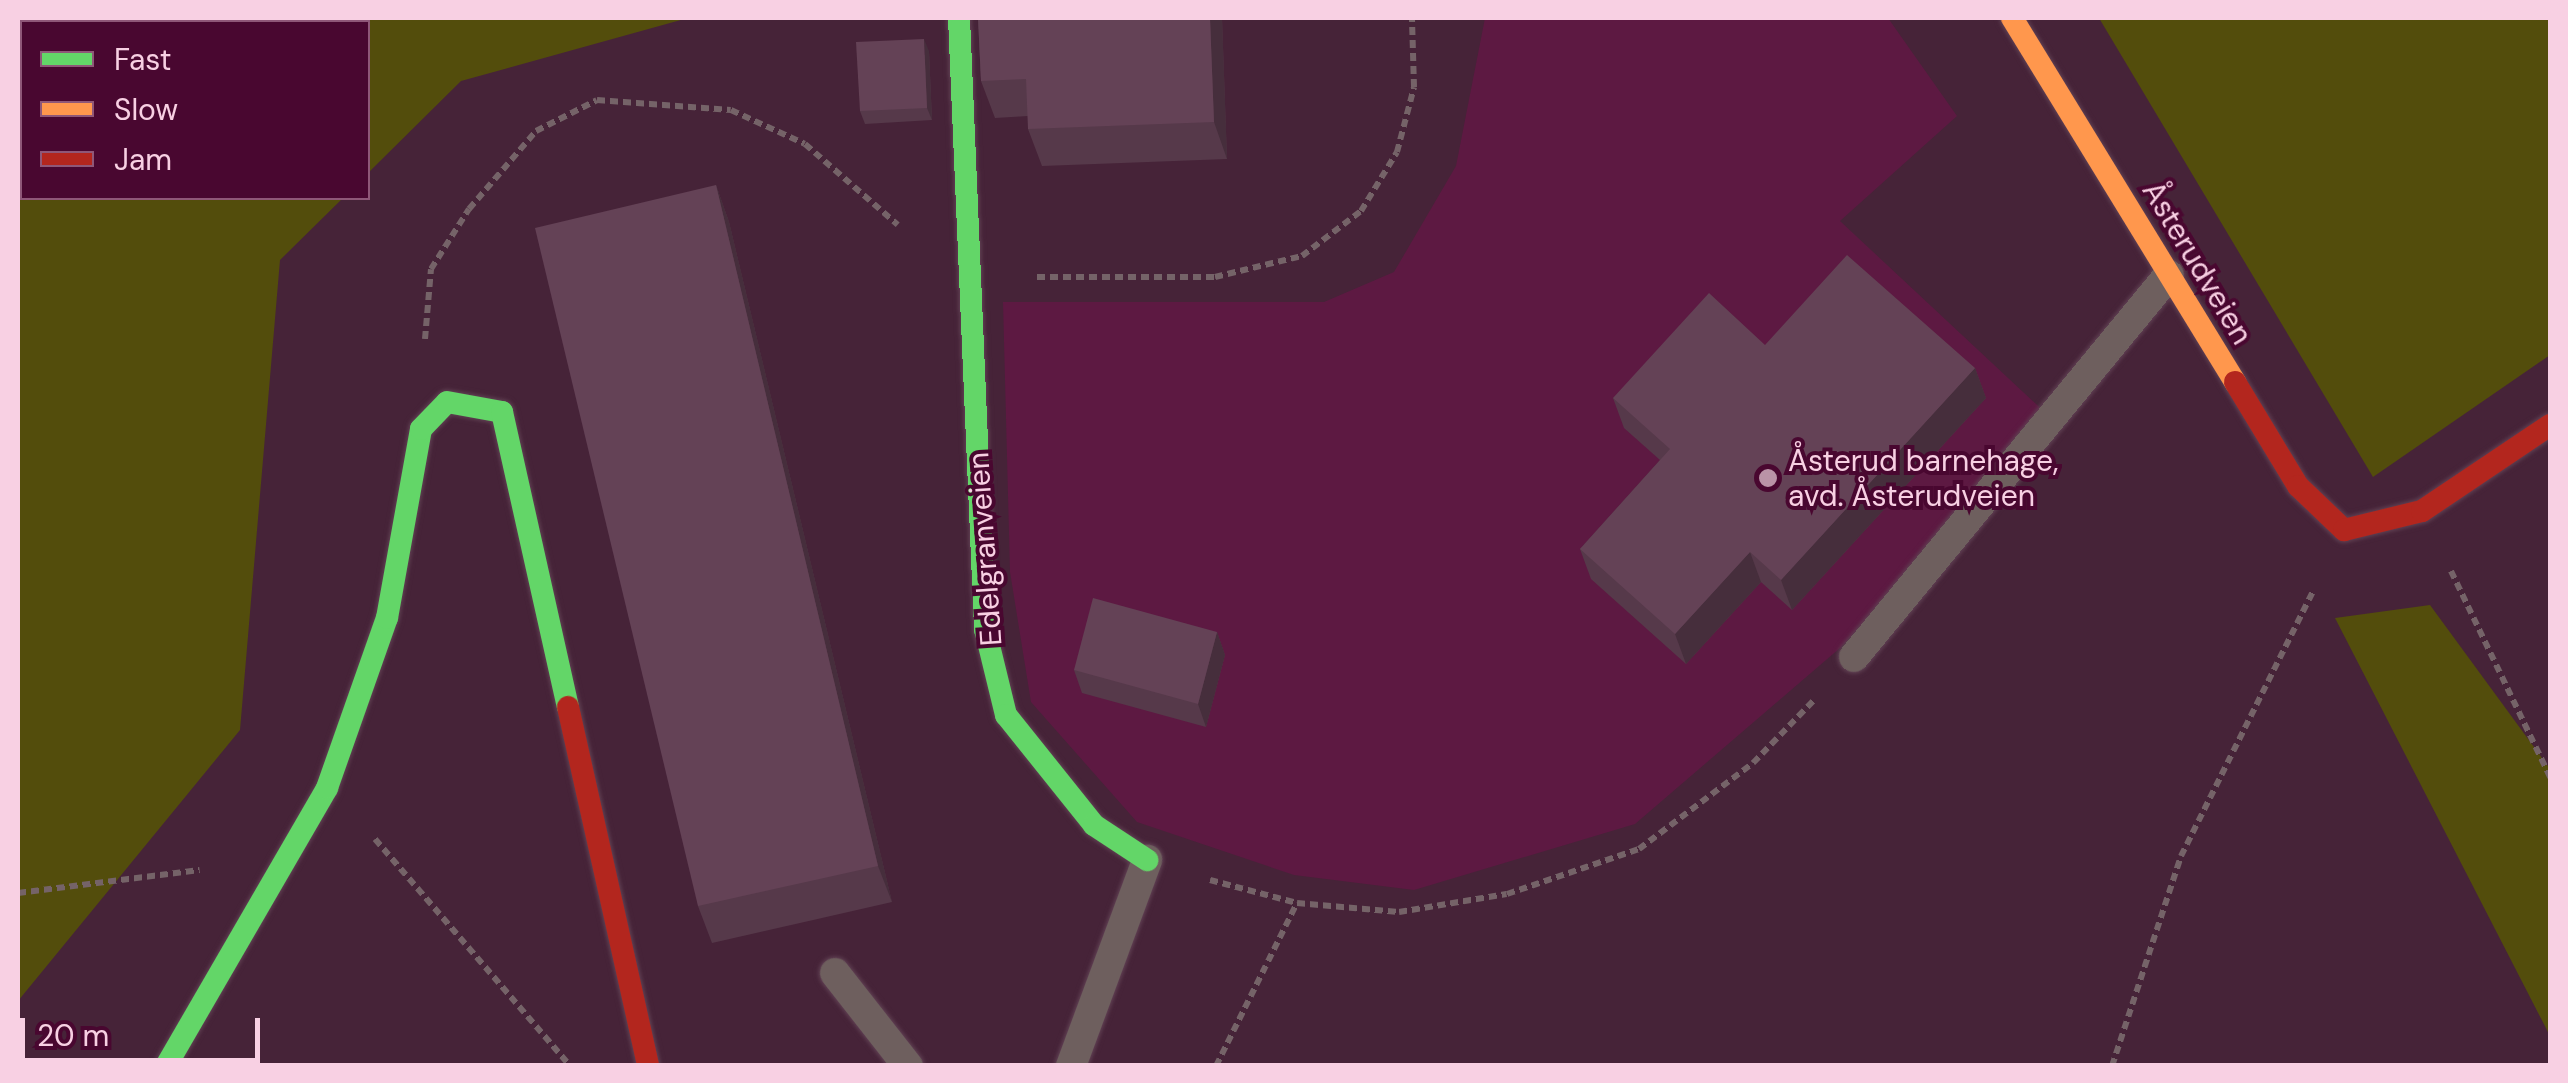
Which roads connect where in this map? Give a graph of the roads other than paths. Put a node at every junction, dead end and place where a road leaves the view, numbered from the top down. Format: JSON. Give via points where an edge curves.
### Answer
{"nodes":[{"id":1,"x":960,"y":18,"type":"edge"},
{"id":2,"x":2012,"y":18,"type":"edge"},
{"id":3,"x":2169,"y":275,"type":"junction"},
{"id":4,"x":2550,"y":425,"type":"edge"},
{"id":5,"x":1854,"y":658,"type":"road end"},
{"id":6,"x":1147,"y":860,"type":"joint"},
{"id":7,"x":835,"y":973,"type":"dead end"},
{"id":8,"x":166,"y":1066,"type":"edge"},
{"id":9,"x":648,"y":1066,"type":"edge"},
{"id":10,"x":908,"y":1066,"type":"edge"},
{"id":11,"x":1071,"y":1066,"type":"edge"}],
"edges":[{"from":1,"to":6,"type":"street","name":"Edelgranveien","via":[[985,629],[1006,715],[1094,825]]},
{"from":2,"to":3,"type":"street","name":"Åsterudveien"},
{"from":3,"to":4,"type":"street","name":"Åsterudveien","via":[[2298,486],[2344,530],[2422,511]]},
{"from":3,"to":5,"type":"lane"},
{"from":6,"to":11,"type":"lane"},
{"from":7,"to":10,"type":"lane"},
{"from":8,"to":9,"type":"street","via":[[327,788],[387,618],[421,429],[447,402],[502,412]]}]}
